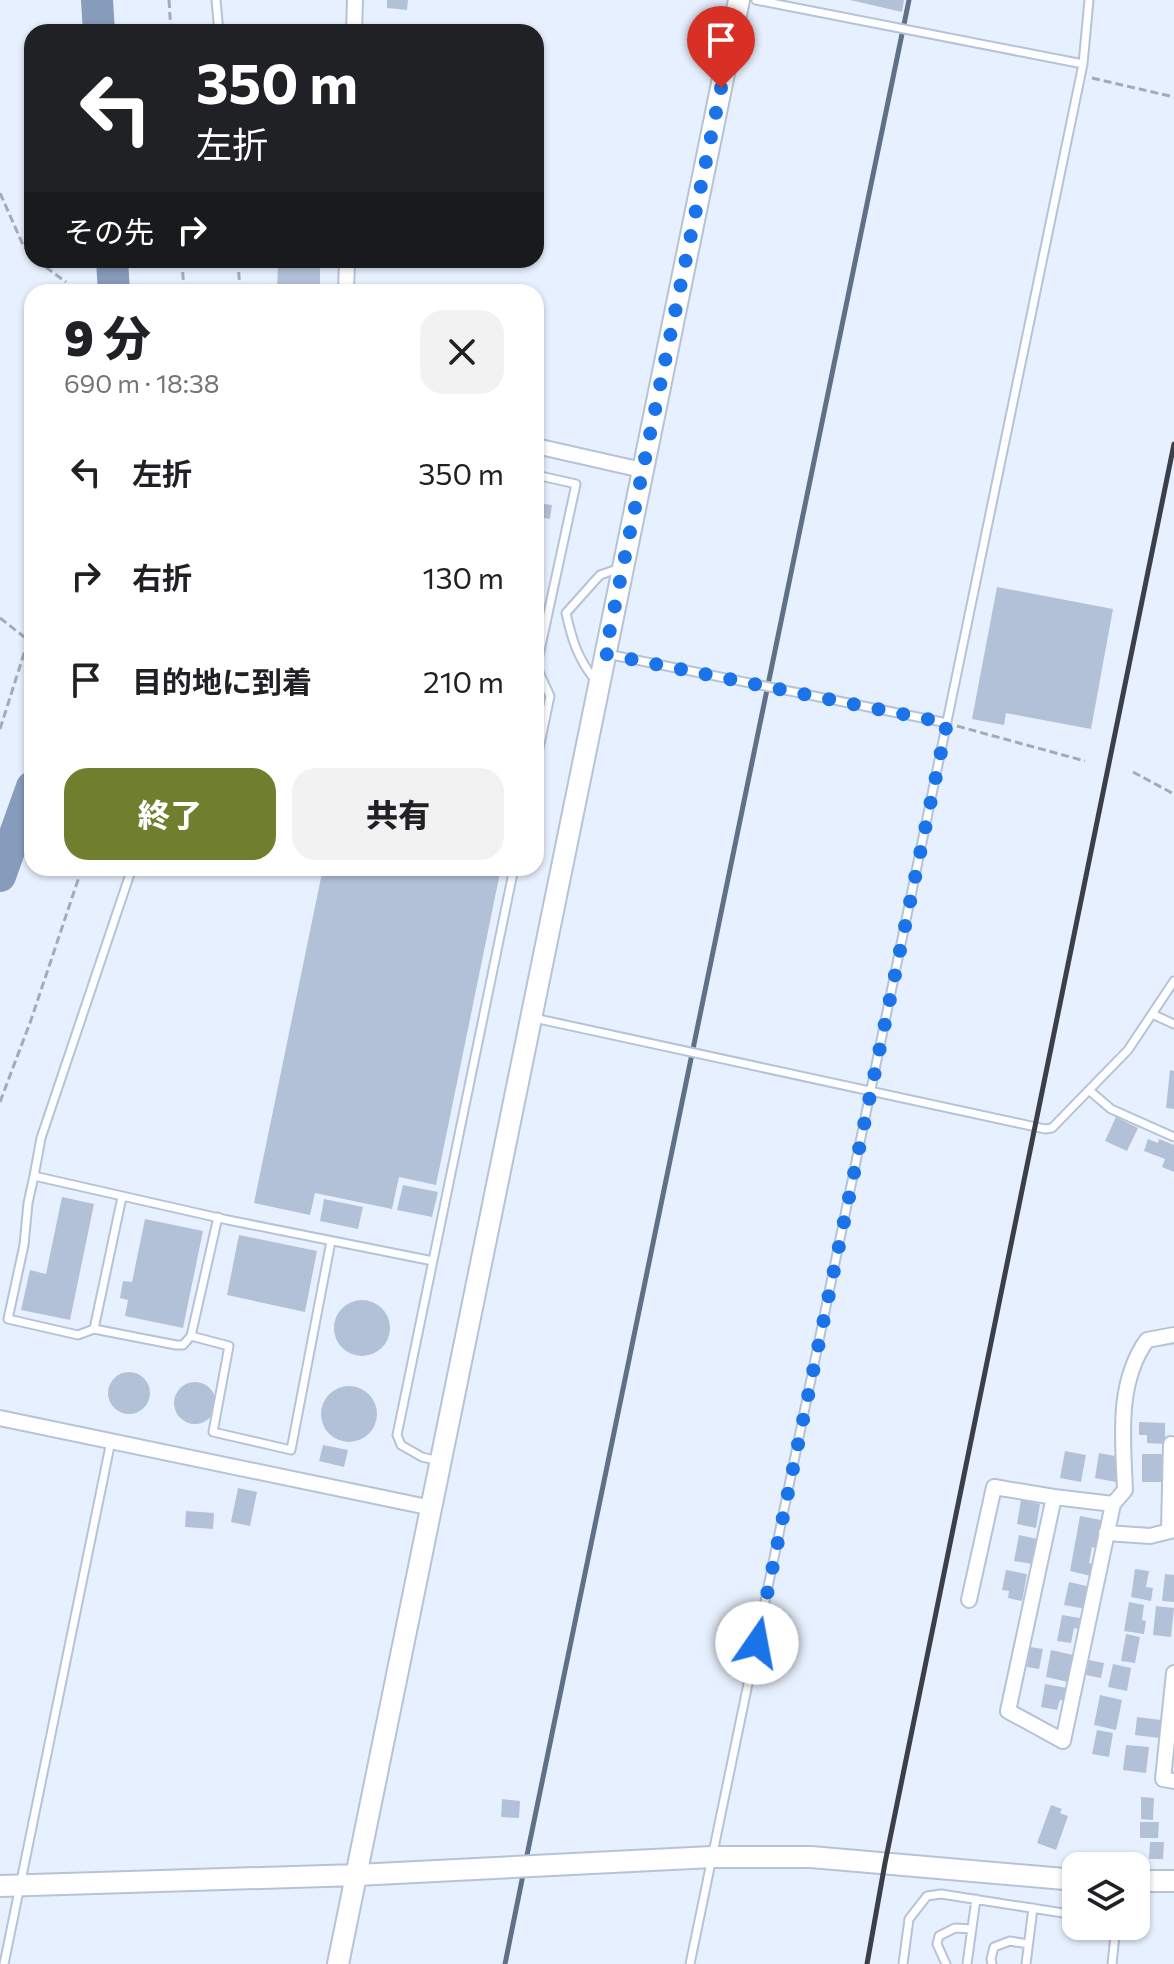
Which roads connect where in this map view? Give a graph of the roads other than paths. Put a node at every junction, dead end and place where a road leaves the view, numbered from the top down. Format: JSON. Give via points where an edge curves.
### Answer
{"nodes":[{"id":1,"x":216,"y":0,"type":"edge"},
{"id":2,"x":355,"y":0,"type":"edge"},
{"id":3,"x":739,"y":0,"type":"edge"},
{"id":4,"x":756,"y":0,"type":"edge"},
{"id":5,"x":1089,"y":0,"type":"edge"},
{"id":6,"x":218,"y":24,"type":"edge"},
{"id":7,"x":354,"y":24,"type":"edge"},
{"id":8,"x":1083,"y":64,"type":"junction"},
{"id":9,"x":544,"y":448,"type":"edge"},
{"id":10,"x":642,"y":470,"type":"junction"},
{"id":11,"x":544,"y":477,"type":"edge"},
{"id":12,"x":622,"y":567,"type":"junction"},
{"id":13,"x":549,"y":610,"type":"junction"},
{"id":14,"x":566,"y":613,"type":"junction"},
{"id":15,"x":544,"y":635,"type":"edge"},
{"id":16,"x":605,"y":654,"type":"junction"},
{"id":17,"x":544,"y":684,"type":"edge"},
{"id":18,"x":598,"y":684,"type":"junction"},
{"id":19,"x":947,"y":723,"type":"junction"},
{"id":20,"x":544,"y":725,"type":"edge"},
{"id":21,"x":129,"y":876,"type":"edge"},
{"id":22,"x":512,"y":876,"type":"edge"},
{"id":23,"x":1174,"y":981,"type":"edge"},
{"id":24,"x":1152,"y":1014,"type":"junction"},
{"id":25,"x":532,"y":1018,"type":"junction"},
{"id":26,"x":1174,"y":1024,"type":"edge"},
{"id":27,"x":1090,"y":1091,"type":"junction"},
{"id":28,"x":872,"y":1092,"type":"junction"},
{"id":29,"x":1174,"y":1137,"type":"edge"},
{"id":30,"x":34,"y":1176,"type":"junction"},
{"id":31,"x":122,"y":1197,"type":"junction"},
{"id":32,"x":218,"y":1217,"type":"junction"},
{"id":33,"x":331,"y":1241,"type":"junction"},
{"id":34,"x":433,"y":1261,"type":"junction"},
{"id":35,"x":94,"y":1329,"type":"junction"},
{"id":36,"x":1174,"y":1335,"type":"edge"},
{"id":37,"x":191,"y":1336,"type":"junction"},
{"id":38,"x":0,"y":1418,"type":"edge"},
{"id":39,"x":111,"y":1441,"type":"junction"},
{"id":40,"x":1171,"y":1444,"type":"dead end"},
{"id":41,"x":441,"y":1461,"type":"junction"},
{"id":42,"x":1054,"y":1497,"type":"junction"},
{"id":43,"x":1113,"y":1504,"type":"junction"},
{"id":44,"x":432,"y":1508,"type":"junction"},
{"id":45,"x":1171,"y":1530,"type":"edge"},
{"id":46,"x":1106,"y":1533,"type":"junction"},
{"id":47,"x":969,"y":1600,"type":"dead end"},
{"id":48,"x":1174,"y":1673,"type":"edge"},
{"id":49,"x":1174,"y":1781,"type":"edge"},
{"id":50,"x":712,"y":1857,"type":"junction"},
{"id":51,"x":357,"y":1875,"type":"junction"},
{"id":52,"x":1062,"y":1879,"type":"edge"},
{"id":53,"x":1150,"y":1881,"type":"edge"},
{"id":54,"x":1174,"y":1881,"type":"edge"},
{"id":55,"x":10,"y":1886,"type":"edge"},
{"id":56,"x":976,"y":1899,"type":"junction"},
{"id":57,"x":1033,"y":1908,"type":"junction"},
{"id":58,"x":1062,"y":1913,"type":"edge"},
{"id":59,"x":972,"y":1929,"type":"junction"},
{"id":60,"x":1115,"y":1940,"type":"edge"},
{"id":61,"x":1028,"y":1944,"type":"junction"},
{"id":62,"x":4,"y":1964,"type":"edge"},
{"id":63,"x":338,"y":1964,"type":"edge"},
{"id":64,"x":690,"y":1964,"type":"edge"},
{"id":65,"x":903,"y":1964,"type":"edge"},
{"id":66,"x":946,"y":1964,"type":"edge"},
{"id":67,"x":967,"y":1964,"type":"edge"},
{"id":68,"x":992,"y":1964,"type":"edge"},
{"id":69,"x":1026,"y":1964,"type":"edge"},
{"id":70,"x":1112,"y":1964,"type":"edge"}],
"edges":[{"from":1,"to":6,"type":"lane"},
{"from":2,"to":7,"type":"street"},
{"from":3,"to":10,"type":"street"},
{"from":4,"to":8,"type":"lane"},
{"from":5,"to":8,"type":"lane"},
{"from":8,"to":19,"type":"lane"},
{"from":9,"to":10,"type":"street"},
{"from":10,"to":12,"type":"street"},
{"from":11,"to":13,"type":"lane","via":[[576,484]]},
{"from":12,"to":14,"type":"lane","via":[[600,575]]},
{"from":12,"to":16,"type":"street"},
{"from":13,"to":14,"type":"lane"},
{"from":13,"to":15,"type":"lane"},
{"from":14,"to":18,"type":"lane","via":[[573,647]]},
{"from":16,"to":18,"type":"street"},
{"from":16,"to":19,"type":"lane"},
{"from":17,"to":20,"type":"lane","via":[[550,696]]},
{"from":18,"to":25,"type":"street"},
{"from":19,"to":28,"type":"lane"},
{"from":21,"to":30,"type":"lane","via":[[41,1138]]},
{"from":22,"to":34,"type":"lane"},
{"from":23,"to":24,"type":"lane"},
{"from":24,"to":26,"type":"lane"},
{"from":24,"to":27,"type":"lane"},
{"from":25,"to":28,"type":"lane"},
{"from":25,"to":41,"type":"street"},
{"from":27,"to":28,"type":"lane","via":[[1045,1129]]},
{"from":27,"to":29,"type":"lane","via":[[1111,1109]]},
{"from":28,"to":50,"type":"lane"},
{"from":30,"to":31,"type":"lane"},
{"from":30,"to":35,"type":"lane","via":[[8,1319],[78,1335]]},
{"from":31,"to":32,"type":"lane"},
{"from":31,"to":35,"type":"lane"},
{"from":32,"to":33,"type":"lane"},
{"from":32,"to":37,"type":"lane"},
{"from":33,"to":34,"type":"lane"},
{"from":33,"to":37,"type":"lane","via":[[291,1450],[213,1432],[229,1346]]},
{"from":34,"to":41,"type":"lane","via":[[397,1435],[401,1445]]},
{"from":35,"to":37,"type":"lane","via":[[176,1345]]},
{"from":36,"to":43,"type":"street","via":[[1147,1340],[1140,1349],[1124,1395],[1125,1490]]},
{"from":38,"to":39,"type":"street"},
{"from":39,"to":44,"type":"street"},
{"from":39,"to":55,"type":"lane"},
{"from":40,"to":45,"type":"street"},
{"from":41,"to":44,"type":"street"},
{"from":42,"to":43,"type":"street"},
{"from":42,"to":46,"type":"street","via":[[1008,1711],[1063,1741]]},
{"from":42,"to":47,"type":"street","via":[[994,1487]]},
{"from":43,"to":46,"type":"street"},
{"from":44,"to":51,"type":"street"},
{"from":45,"to":46,"type":"street","via":[[1150,1536]]},
{"from":48,"to":49,"type":"street","via":[[1163,1779]]},
{"from":50,"to":51,"type":"street"},
{"from":50,"to":52,"type":"street","via":[[811,1857]]},
{"from":50,"to":64,"type":"lane"},
{"from":51,"to":55,"type":"street"},
{"from":51,"to":63,"type":"street"},
{"from":53,"to":54,"type":"street"},
{"from":55,"to":62,"type":"lane"},
{"from":56,"to":57,"type":"lane"},
{"from":56,"to":59,"type":"lane"},
{"from":56,"to":65,"type":"lane","via":[[927,1896],[909,1919]]},
{"from":57,"to":58,"type":"lane"},
{"from":57,"to":61,"type":"lane"},
{"from":59,"to":66,"type":"lane","via":[[955,1928],[939,1936]]},
{"from":59,"to":67,"type":"lane"},
{"from":60,"to":70,"type":"lane"},
{"from":61,"to":68,"type":"lane","via":[[1010,1941],[994,1947]]},
{"from":61,"to":69,"type":"lane"}]}
